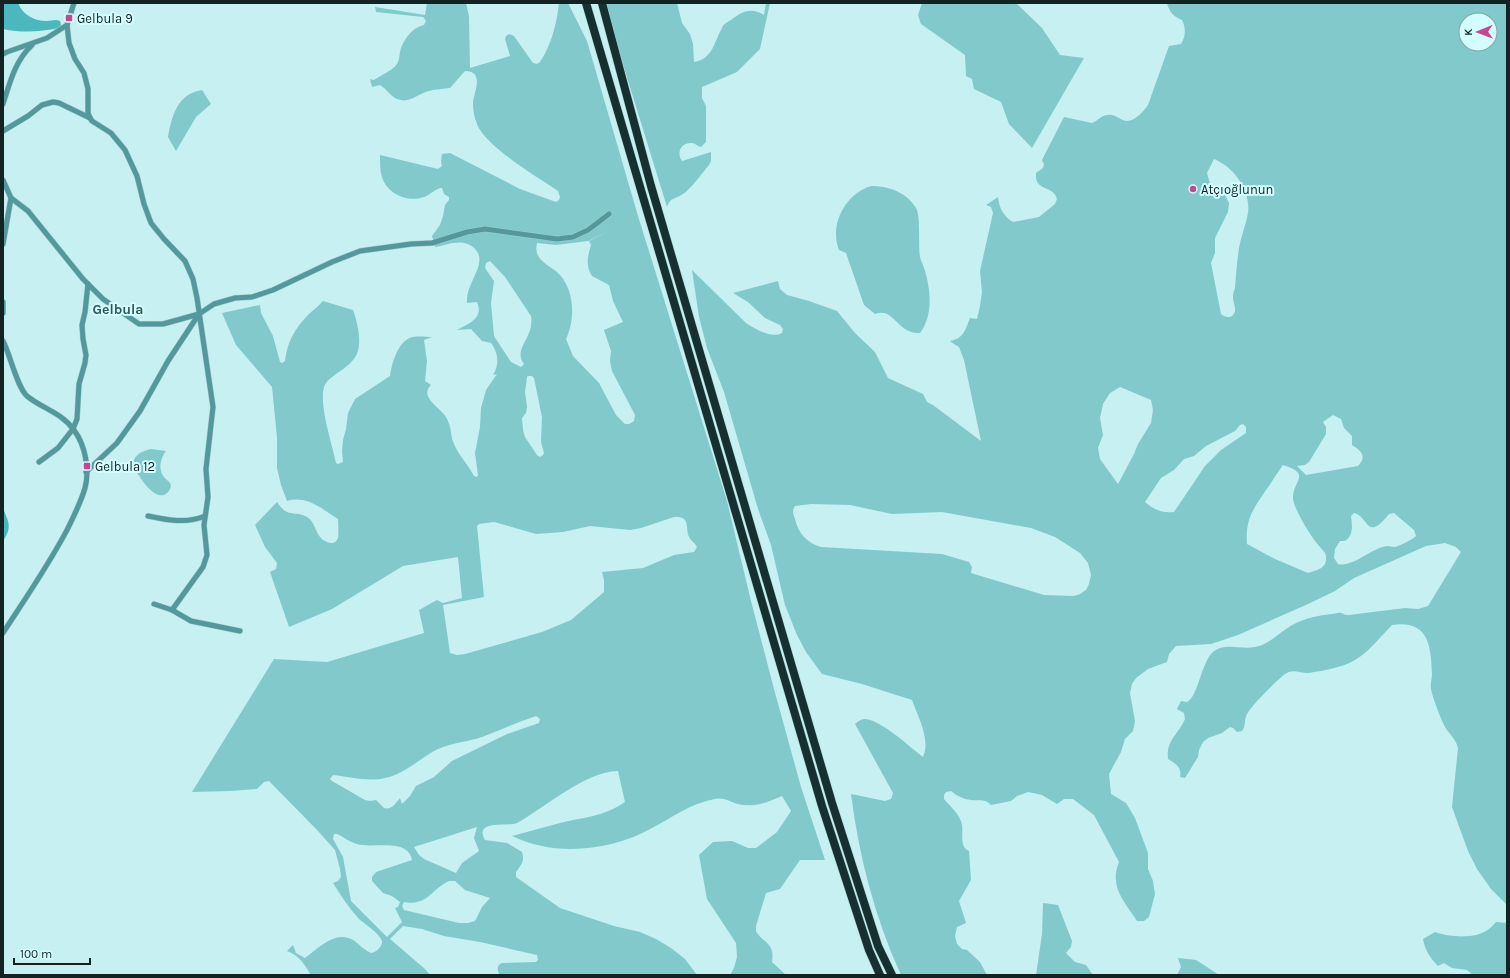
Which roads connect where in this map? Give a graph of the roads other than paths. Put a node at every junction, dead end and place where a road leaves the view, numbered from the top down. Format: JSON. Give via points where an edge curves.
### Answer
{"nodes":[{"id":1,"x":74,"y":3,"type":"edge"},
{"id":2,"x":586,"y":3,"type":"edge"},
{"id":3,"x":602,"y":3,"type":"edge"},
{"id":4,"x":67,"y":25,"type":"junction"},
{"id":5,"x":34,"y":42,"type":"junction"},
{"id":6,"x":3,"y":54,"type":"edge"},
{"id":7,"x":3,"y":104,"type":"edge"},
{"id":8,"x":90,"y":118,"type":"junction"},
{"id":9,"x":3,"y":131,"type":"edge"},
{"id":10,"x":3,"y":180,"type":"edge"},
{"id":11,"x":11,"y":198,"type":"junction"},
{"id":12,"x":609,"y":214,"type":"dead end"},
{"id":13,"x":3,"y":244,"type":"edge"},
{"id":14,"x":88,"y":284,"type":"junction"},
{"id":15,"x":3,"y":302,"type":"edge"},
{"id":16,"x":3,"y":313,"type":"edge"},
{"id":17,"x":199,"y":314,"type":"junction"},
{"id":18,"x":3,"y":341,"type":"edge"},
{"id":19,"x":73,"y":429,"type":"junction"},
{"id":20,"x":40,"y":462,"type":"dead end"},
{"id":21,"x":86,"y":472,"type":"junction"},
{"id":22,"x":148,"y":516,"type":"dead end"},
{"id":23,"x":205,"y":516,"type":"junction"},
{"id":24,"x":154,"y":604,"type":"dead end"},
{"id":25,"x":172,"y":610,"type":"junction"},
{"id":26,"x":240,"y":631,"type":"dead end"},
{"id":27,"x":3,"y":633,"type":"edge"},
{"id":28,"x":880,"y":975,"type":"edge"},
{"id":29,"x":892,"y":975,"type":"edge"}],
"edges":[{"from":1,"to":4,"type":"street"},
{"from":2,"to":28,"type":"highway","via":[[820,798],[869,950]]},
{"from":3,"to":29,"type":"highway","via":[[651,186],[832,803],[878,946]]},
{"from":4,"to":5,"type":"street","via":[[47,38]]},
{"from":4,"to":8,"type":"street","via":[[69,43],[84,73],[88,89]]},
{"from":5,"to":6,"type":"street"},
{"from":5,"to":7,"type":"street","via":[[16,65]]},
{"from":8,"to":9,"type":"street","via":[[53,102],[42,105]]},
{"from":8,"to":17,"type":"street","via":[[111,133],[125,150],[137,176],[151,223],[185,260],[193,279]]},
{"from":10,"to":11,"type":"street"},
{"from":11,"to":13,"type":"street"},
{"from":11,"to":14,"type":"street","via":[[28,211]]},
{"from":12,"to":17,"type":"street","via":[[588,230],[573,237],[557,239],[485,229],[432,243],[360,251],[273,290],[214,304]]},
{"from":14,"to":17,"type":"street","via":[[103,299],[139,324],[163,324]]},
{"from":14,"to":19,"type":"street","via":[[82,325],[86,355]]},
{"from":15,"to":16,"type":"street"},
{"from":17,"to":21,"type":"street","via":[[168,361],[140,411],[117,443]]},
{"from":17,"to":23,"type":"street","via":[[213,407],[206,469],[208,496]]},
{"from":18,"to":19,"type":"street","via":[[22,390],[55,412]]},
{"from":19,"to":20,"type":"street","via":[[58,448]]},
{"from":19,"to":21,"type":"street","via":[[83,446]]},
{"from":21,"to":27,"type":"street","via":[[85,486],[76,511],[56,551]]},
{"from":22,"to":23,"type":"street","via":[[174,521],[197,520]]},
{"from":23,"to":25,"type":"street","via":[[207,554],[204,567]]},
{"from":24,"to":25,"type":"street"},
{"from":25,"to":26,"type":"street","via":[[191,621]]}]}
